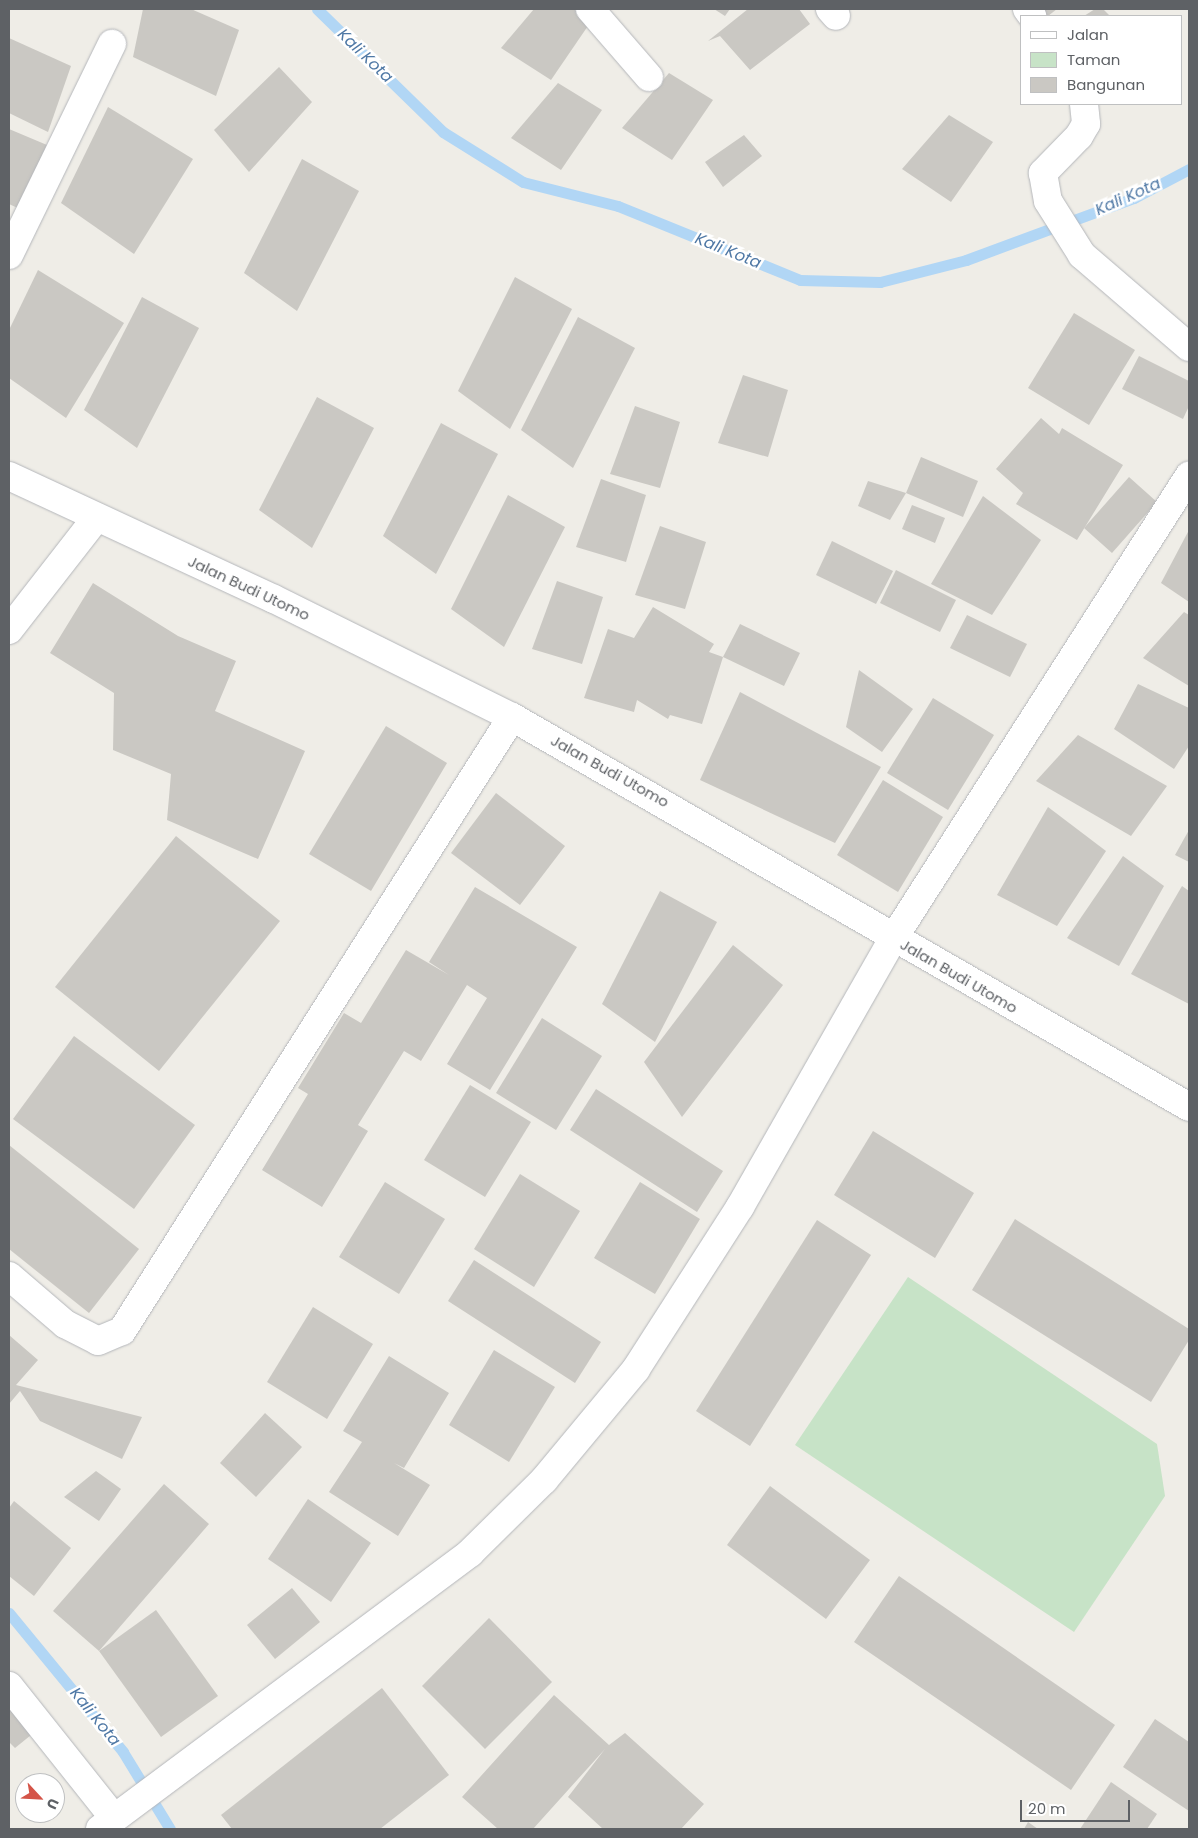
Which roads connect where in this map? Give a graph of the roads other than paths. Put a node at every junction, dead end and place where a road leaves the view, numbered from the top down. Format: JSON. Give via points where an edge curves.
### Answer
{"nodes":[{"id":1,"x":590,"y":9,"type":"edge"},
{"id":2,"x":112,"y":44,"type":"dead end"},
{"id":3,"x":649,"y":77,"type":"dead end"},
{"id":4,"x":1084,"y":105,"type":"edge"},
{"id":5,"x":9,"y":255,"type":"edge"},
{"id":6,"x":1189,"y":347,"type":"edge"},
{"id":7,"x":9,"y":476,"type":"edge"},
{"id":8,"x":1189,"y":476,"type":"edge"},
{"id":9,"x":97,"y":517,"type":"junction"},
{"id":10,"x":9,"y":630,"type":"edge"},
{"id":11,"x":512,"y":717,"type":"junction"},
{"id":12,"x":893,"y":939,"type":"junction"},
{"id":13,"x":1189,"y":1108,"type":"edge"},
{"id":14,"x":9,"y":1276,"type":"edge"},
{"id":15,"x":9,"y":1686,"type":"edge"},
{"id":16,"x":115,"y":1819,"type":"edge"}],
"edges":[{"from":1,"to":3,"type":"street"},
{"from":2,"to":5,"type":"street"},
{"from":4,"to":6,"type":"street","via":[[1086,124],[1079,136],[1043,173],[1048,201],[1082,255]]},
{"from":7,"to":9,"type":"street","name":"Jalan Budi Utomo"},
{"from":8,"to":12,"type":"street"},
{"from":9,"to":10,"type":"street"},
{"from":9,"to":11,"type":"street","name":"Jalan Budi Utomo"},
{"from":11,"to":12,"type":"street","name":"Jalan Budi Utomo","via":[[674,807]]},
{"from":11,"to":14,"type":"street","via":[[122,1331],[98,1340],[65,1324]]},
{"from":12,"to":13,"type":"street","name":"Jalan Budi Utomo"},
{"from":12,"to":16,"type":"street","via":[[740,1207],[652,1345],[544,1480],[470,1553],[186,1769]]},
{"from":15,"to":16,"type":"street"}]}
